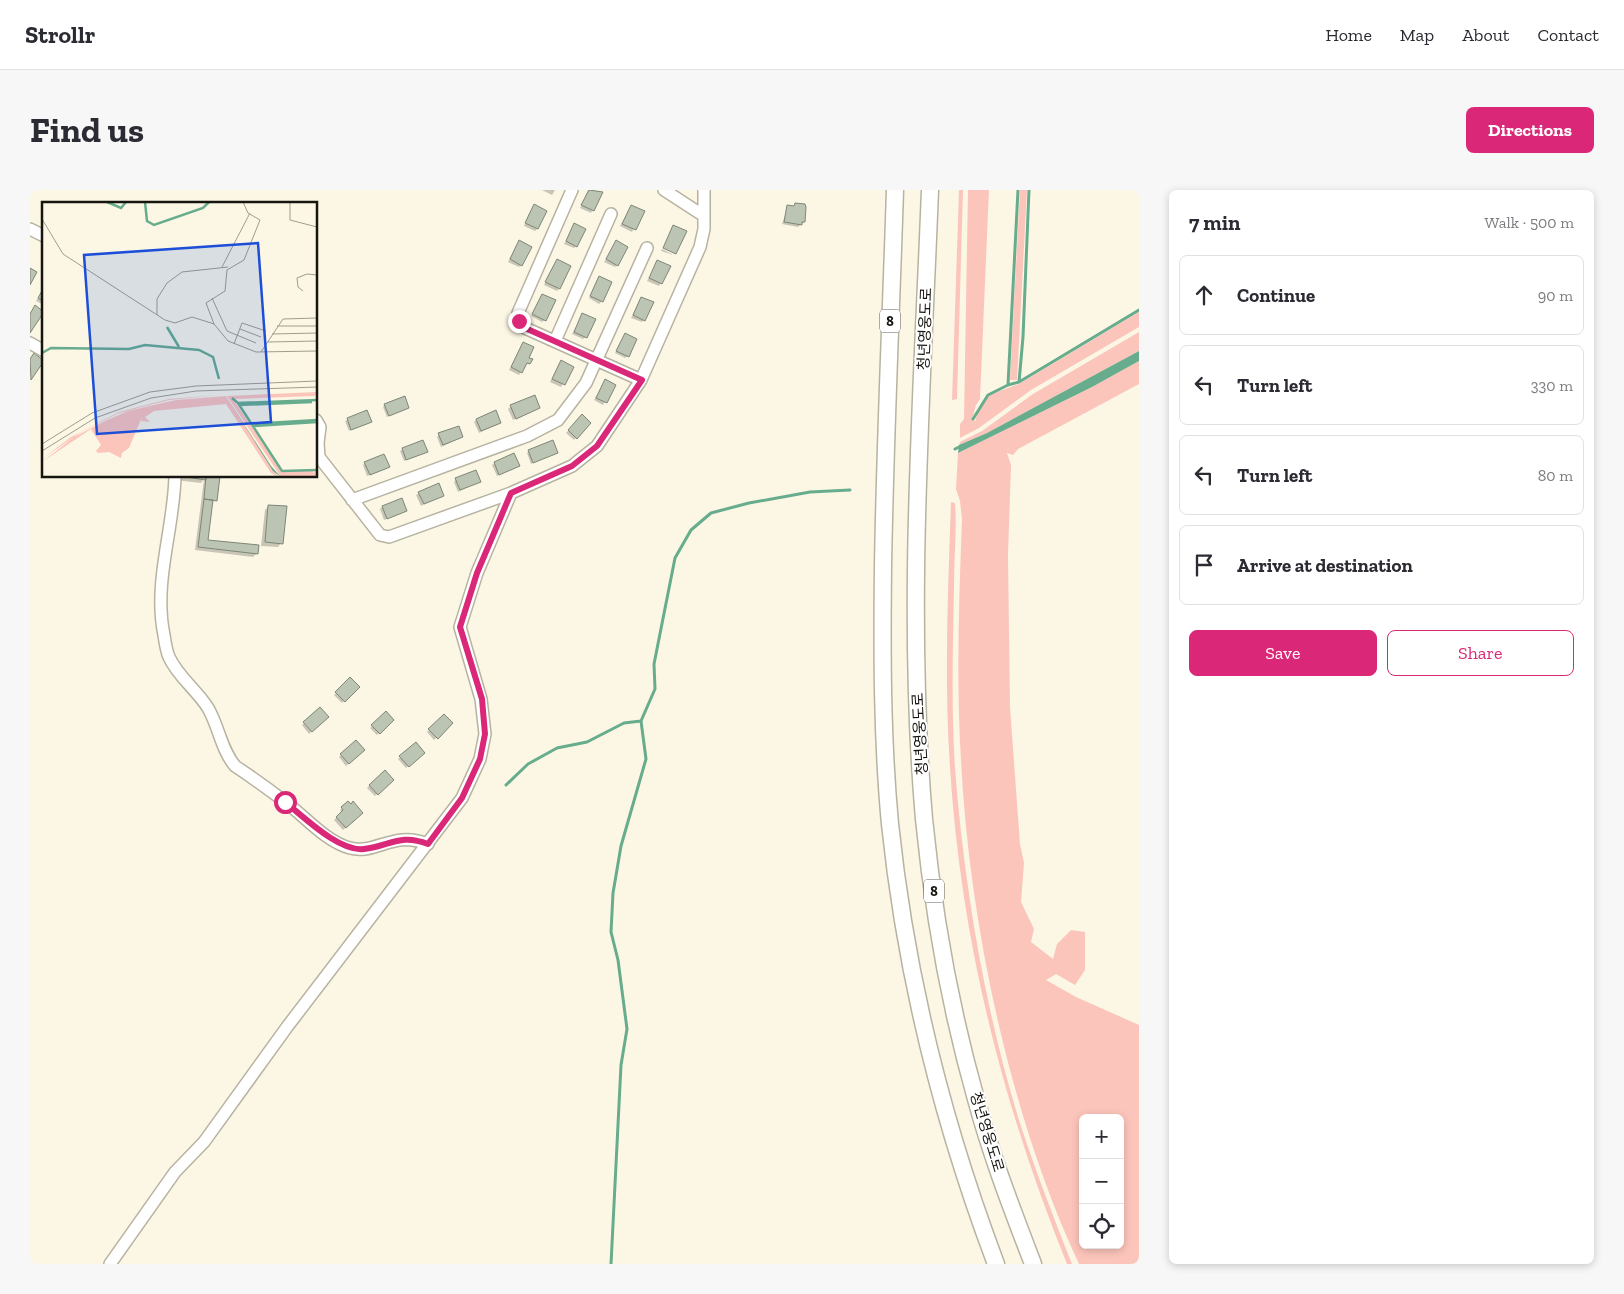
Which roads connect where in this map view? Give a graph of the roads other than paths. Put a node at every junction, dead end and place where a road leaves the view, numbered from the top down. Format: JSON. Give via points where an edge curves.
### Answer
{"nodes":[{"id":1,"x":572,"y":190,"type":"edge"},
{"id":2,"x":664,"y":190,"type":"edge"},
{"id":3,"x":704,"y":190,"type":"edge"},
{"id":4,"x":896,"y":190,"type":"edge"},
{"id":5,"x":930,"y":190,"type":"edge"},
{"id":6,"x":611,"y":214,"type":"dead end"},
{"id":7,"x":704,"y":216,"type":"junction"},
{"id":8,"x":30,"y":229,"type":"edge"},
{"id":9,"x":42,"y":235,"type":"edge"},
{"id":10,"x":647,"y":248,"type":"dead end"},
{"id":11,"x":555,"y":341,"type":"junction"},
{"id":12,"x":30,"y":343,"type":"edge"},
{"id":13,"x":42,"y":351,"type":"edge"},
{"id":14,"x":597,"y":360,"type":"junction"},
{"id":15,"x":642,"y":380,"type":"junction"},
{"id":16,"x":318,"y":424,"type":"edge"},
{"id":17,"x":318,"y":443,"type":"edge"},
{"id":18,"x":318,"y":443,"type":"edge"},
{"id":19,"x":175,"y":478,"type":"edge"},
{"id":20,"x":511,"y":493,"type":"junction"},
{"id":21,"x":352,"y":500,"type":"junction"},
{"id":22,"x":428,"y":844,"type":"junction"},
{"id":23,"x":110,"y":1264,"type":"edge"},
{"id":24,"x":996,"y":1264,"type":"edge"},
{"id":25,"x":1033,"y":1264,"type":"edge"}],
"edges":[{"from":1,"to":11,"type":"street","via":[[518,313],[525,328]]},
{"from":2,"to":7,"type":"street"},
{"from":3,"to":7,"type":"street"},
{"from":4,"to":24,"type":"highway","number":"8","via":[[882,636],[890,824],[920,1014],[942,1107]]},
{"from":5,"to":25,"type":"highway","name":"청년영웅도로","number":"8","via":[[920,437],[917,636],[924,820],[954,1007],[975,1098],[1002,1183]]},
{"from":6,"to":11,"type":"street"},
{"from":7,"to":15,"type":"street","via":[[700,247]]},
{"from":8,"to":9,"type":"street"},
{"from":10,"to":14,"type":"street"},
{"from":11,"to":14,"type":"street"},
{"from":12,"to":13,"type":"street"},
{"from":14,"to":15,"type":"street"},
{"from":14,"to":21,"type":"street","via":[[573,402],[558,420],[543,429]]},
{"from":15,"to":20,"type":"street","via":[[597,446],[572,466]]},
{"from":16,"to":18,"type":"street"},
{"from":17,"to":21,"type":"street","via":[[319,457]]},
{"from":19,"to":22,"type":"street","via":[[160,615],[168,655],[177,672],[207,706],[218,727],[226,755],[235,766],[329,837],[349,848],[363,849],[400,839]]},
{"from":20,"to":21,"type":"street","via":[[389,538],[380,535]]},
{"from":20,"to":22,"type":"street","via":[[477,573],[460,627],[482,699],[485,734],[480,759],[462,798]]},
{"from":22,"to":23,"type":"street","via":[[204,1142],[174,1172]]}]}
